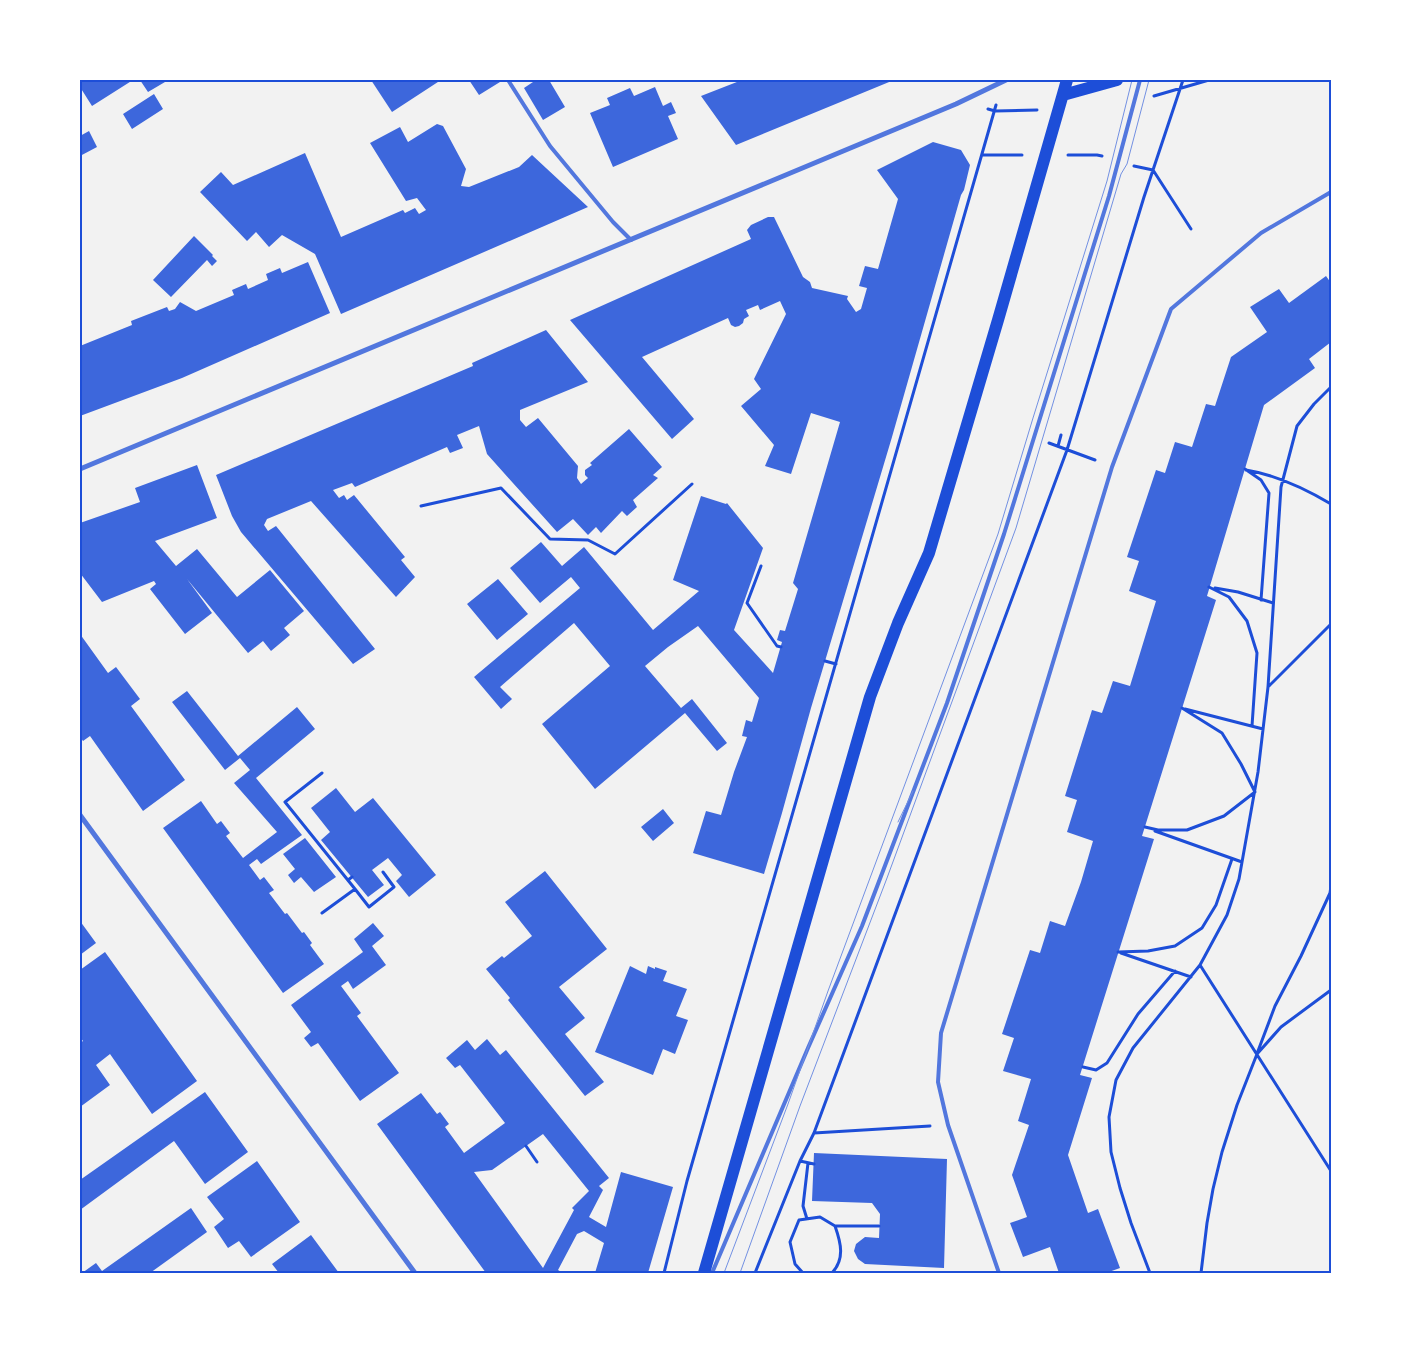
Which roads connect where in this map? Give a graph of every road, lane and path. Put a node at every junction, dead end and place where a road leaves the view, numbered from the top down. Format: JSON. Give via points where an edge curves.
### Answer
{"nodes":[{"id":1,"x":508,"y":80,"type":"edge"},
{"id":2,"x":1066,"y":80,"type":"edge"},
{"id":3,"x":1117,"y":80,"type":"edge"},
{"id":4,"x":1140,"y":80,"type":"edge"},
{"id":5,"x":1183,"y":80,"type":"edge"},
{"id":6,"x":1209,"y":80,"type":"edge"},
{"id":7,"x":1003,"y":81,"type":"edge"},
{"id":8,"x":1181,"y":89,"type":"junction"},
{"id":9,"x":1063,"y":95,"type":"junction"},
{"id":10,"x":1153,"y":170,"type":"junction"},
{"id":11,"x":1331,"y":192,"type":"edge"},
{"id":12,"x":1191,"y":229,"type":"dead end"},
{"id":13,"x":631,"y":240,"type":"junction"},
{"id":14,"x":1331,"y":387,"type":"edge"},
{"id":15,"x":1061,"y":435,"type":"dead end"},
{"id":16,"x":1034,"y":438,"type":"junction"},
{"id":17,"x":1058,"y":446,"type":"junction"},
{"id":18,"x":1067,"y":450,"type":"junction"},
{"id":19,"x":1112,"y":467,"type":"junction"},
{"id":20,"x":80,"y":469,"type":"edge"},
{"id":21,"x":1282,"y":479,"type":"junction"},
{"id":22,"x":692,"y":484,"type":"dead end"},
{"id":23,"x":1331,"y":504,"type":"edge"},
{"id":24,"x":421,"y":506,"type":"dead end"},
{"id":25,"x":761,"y":566,"type":"dead end"},
{"id":26,"x":1261,"y":600,"type":"junction"},
{"id":27,"x":1273,"y":603,"type":"junction"},
{"id":28,"x":1331,"y":624,"type":"edge"},
{"id":29,"x":781,"y":647,"type":"dead end"},
{"id":30,"x":825,"y":661,"type":"dead end"},
{"id":31,"x":836,"y":664,"type":"junction"},
{"id":32,"x":1268,"y":687,"type":"junction"},
{"id":33,"x":1252,"y":726,"type":"junction"},
{"id":34,"x":1263,"y":729,"type":"junction"},
{"id":35,"x":322,"y":773,"type":"dead end"},
{"id":36,"x":1255,"y":792,"type":"junction"},
{"id":37,"x":80,"y":815,"type":"edge"},
{"id":38,"x":1232,"y":859,"type":"junction"},
{"id":39,"x":1242,"y":862,"type":"junction"},
{"id":40,"x":383,"y":872,"type":"dead end"},
{"id":41,"x":352,"y":877,"type":"dead end"},
{"id":42,"x":348,"y":880,"type":"junction"},
{"id":43,"x":1331,"y":886,"type":"edge"},
{"id":44,"x":355,"y":889,"type":"junction"},
{"id":45,"x":322,"y":914,"type":"dead end"},
{"id":46,"x":1200,"y":965,"type":"junction"},
{"id":47,"x":1175,"y":971,"type":"junction"},
{"id":48,"x":1191,"y":977,"type":"junction"},
{"id":49,"x":1331,"y":990,"type":"edge"},
{"id":50,"x":1257,"y":1054,"type":"junction"},
{"id":51,"x":1083,"y":1067,"type":"dead end"},
{"id":52,"x":948,"y":1125,"type":"junction"},
{"id":53,"x":814,"y":1133,"type":"junction"},
{"id":54,"x":526,"y":1146,"type":"dead end"},
{"id":55,"x":537,"y":1162,"type":"dead end"},
{"id":56,"x":800,"y":1162,"type":"junction"},
{"id":57,"x":808,"y":1163,"type":"junction"},
{"id":58,"x":814,"y":1164,"type":"dead end"},
{"id":59,"x":1331,"y":1171,"type":"edge"},
{"id":60,"x":808,"y":1219,"type":"junction"},
{"id":61,"x":835,"y":1226,"type":"junction"},
{"id":62,"x":879,"y":1226,"type":"dead end"},
{"id":63,"x":415,"y":1273,"type":"edge"},
{"id":64,"x":664,"y":1273,"type":"edge"},
{"id":65,"x":704,"y":1273,"type":"edge"},
{"id":66,"x":712,"y":1273,"type":"edge"},
{"id":67,"x":755,"y":1273,"type":"edge"},
{"id":68,"x":803,"y":1273,"type":"edge"},
{"id":69,"x":832,"y":1273,"type":"edge"},
{"id":70,"x":999,"y":1273,"type":"edge"},
{"id":71,"x":1150,"y":1273,"type":"edge"},
{"id":72,"x":1201,"y":1273,"type":"edge"}],
"edges":[{"from":1,"to":13,"type":"lane","via":[[550,146]]},
{"from":2,"to":9,"type":"main road"},
{"from":3,"to":9,"type":"main road"},
{"from":4,"to":16,"type":"lane","via":[[1109,196]]},
{"from":5,"to":8,"type":"path"},
{"from":6,"to":8,"type":"path"},
{"from":7,"to":13,"type":"street","via":[[956,104]]},
{"from":7,"to":31,"type":"path"},
{"from":8,"to":10,"type":"path"},
{"from":9,"to":65,"type":"main road","via":[[929,553],[870,698]]},
{"from":10,"to":12,"type":"path"},
{"from":10,"to":18,"type":"path"},
{"from":11,"to":19,"type":"lane","via":[[1261,233],[1171,309]]},
{"from":13,"to":20,"type":"street"},
{"from":14,"to":21,"type":"path","via":[[1298,426]]},
{"from":15,"to":17,"type":"path"},
{"from":16,"to":17,"type":"path"},
{"from":16,"to":66,"type":"lane","via":[[947,703],[862,926]]},
{"from":17,"to":18,"type":"path"},
{"from":18,"to":19,"type":"path"},
{"from":18,"to":53,"type":"path"},
{"from":19,"to":52,"type":"lane","via":[[941,1034],[938,1082]]},
{"from":21,"to":23,"type":"path"},
{"from":21,"to":26,"type":"path","via":[[1245,470],[1261,480],[1269,492]]},
{"from":21,"to":27,"type":"path"},
{"from":22,"to":24,"type":"path","via":[[615,554],[588,540],[550,539],[501,488]]},
{"from":25,"to":29,"type":"path","via":[[748,604],[776,646]]},
{"from":26,"to":27,"type":"path"},
{"from":26,"to":33,"type":"path","via":[[1209,587],[1229,597],[1247,621],[1257,653]]},
{"from":27,"to":32,"type":"path"},
{"from":28,"to":32,"type":"path"},
{"from":30,"to":31,"type":"path"},
{"from":31,"to":64,"type":"path","via":[[690,1171]]},
{"from":32,"to":34,"type":"path"},
{"from":33,"to":34,"type":"path"},
{"from":33,"to":36,"type":"path","via":[[1182,708],[1222,733]]},
{"from":34,"to":36,"type":"path"},
{"from":35,"to":42,"type":"path","via":[[285,802]]},
{"from":36,"to":38,"type":"path","via":[[1224,816],[1187,830],[1145,827]]},
{"from":36,"to":39,"type":"path"},
{"from":37,"to":63,"type":"street"},
{"from":38,"to":39,"type":"path"},
{"from":38,"to":47,"type":"path","via":[[1216,905],[1202,928],[1175,946],[1118,952]]},
{"from":39,"to":46,"type":"path","via":[[1227,915]]},
{"from":40,"to":44,"type":"path","via":[[394,887],[369,907]]},
{"from":41,"to":42,"type":"path"},
{"from":42,"to":44,"type":"path"},
{"from":43,"to":50,"type":"path","via":[[1275,1006]]},
{"from":44,"to":45,"type":"path"},
{"from":46,"to":48,"type":"path"},
{"from":46,"to":50,"type":"path"},
{"from":47,"to":48,"type":"path"},
{"from":47,"to":51,"type":"path","via":[[1138,1014],[1107,1063],[1096,1070]]},
{"from":48,"to":71,"type":"path","via":[[1123,1065],[1116,1080],[1109,1117],[1110,1152]]},
{"from":49,"to":50,"type":"path","via":[[1281,1027]]},
{"from":50,"to":59,"type":"path"},
{"from":50,"to":72,"type":"path","via":[[1236,1105],[1220,1161]]},
{"from":52,"to":53,"type":"path"},
{"from":52,"to":70,"type":"lane"},
{"from":53,"to":56,"type":"path"},
{"from":54,"to":55,"type":"path"},
{"from":56,"to":57,"type":"path"},
{"from":56,"to":67,"type":"path"},
{"from":57,"to":58,"type":"path"},
{"from":57,"to":60,"type":"path","via":[[803,1206]]},
{"from":60,"to":61,"type":"path","via":[[820,1217]]},
{"from":60,"to":68,"type":"path","via":[[799,1220],[790,1242],[795,1264]]},
{"from":61,"to":62,"type":"path"},
{"from":61,"to":69,"type":"path","via":[[840,1242],[839,1265]]}]}
